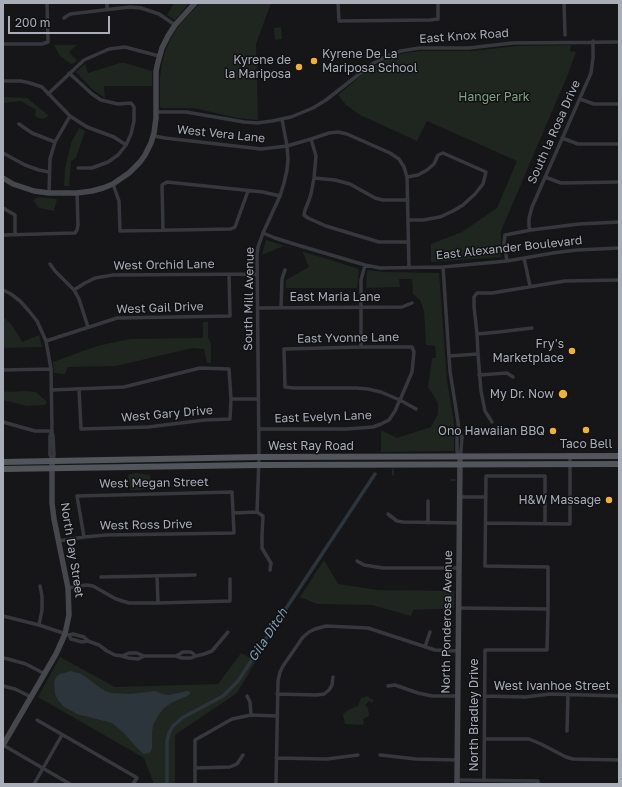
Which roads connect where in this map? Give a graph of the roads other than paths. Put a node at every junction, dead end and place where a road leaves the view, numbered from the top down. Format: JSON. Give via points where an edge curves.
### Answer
{"nodes":[{"id":1,"x":48,"y":3,"type":"edge"},
{"id":2,"x":107,"y":3,"type":"edge"},
{"id":3,"x":195,"y":3,"type":"edge"},
{"id":4,"x":338,"y":3,"type":"edge"},
{"id":5,"x":438,"y":3,"type":"edge"},
{"id":6,"x":564,"y":3,"type":"edge"},
{"id":7,"x":107,"y":9,"type":"junction"},
{"id":8,"x":64,"y":18,"type":"dead end"},
{"id":9,"x":175,"y":25,"type":"junction"},
{"id":10,"x":564,"y":35,"type":"dead end"},
{"id":11,"x":593,"y":41,"type":"junction"},
{"id":12,"x":619,"y":42,"type":"edge"},
{"id":13,"x":3,"y":44,"type":"edge"},
{"id":14,"x":159,"y":56,"type":"junction"},
{"id":15,"x":69,"y":73,"type":"junction"},
{"id":16,"x":3,"y":81,"type":"edge"},
{"id":17,"x":48,"y":94,"type":"junction"},
{"id":18,"x":580,"y":99,"type":"junction"},
{"id":19,"x":619,"y":104,"type":"edge"},
{"id":20,"x":156,"y":112,"type":"junction"},
{"id":21,"x":70,"y":116,"type":"junction"},
{"id":22,"x":282,"y":119,"type":"junction"},
{"id":23,"x":19,"y":124,"type":"dead end"},
{"id":24,"x":154,"y":136,"type":"junction"},
{"id":25,"x":562,"y":138,"type":"junction"},
{"id":26,"x":311,"y":140,"type":"junction"},
{"id":27,"x":55,"y":142,"type":"junction"},
{"id":28,"x":619,"y":144,"type":"edge"},
{"id":29,"x":126,"y":145,"type":"junction"},
{"id":30,"x":288,"y":146,"type":"junction"},
{"id":31,"x":3,"y":153,"type":"edge"},
{"id":32,"x":78,"y":168,"type":"dead end"},
{"id":33,"x":49,"y":172,"type":"junction"},
{"id":34,"x":407,"y":177,"type":"junction"},
{"id":35,"x":545,"y":177,"type":"junction"},
{"id":36,"x":3,"y":178,"type":"edge"},
{"id":37,"x":314,"y":178,"type":"junction"},
{"id":38,"x":619,"y":182,"type":"edge"},
{"id":39,"x":114,"y":184,"type":"junction"},
{"id":40,"x":248,"y":191,"type":"junction"},
{"id":41,"x":49,"y":193,"type":"junction"},
{"id":42,"x":78,"y":193,"type":"junction"},
{"id":43,"x":280,"y":196,"type":"junction"},
{"id":44,"x":408,"y":200,"type":"junction"},
{"id":45,"x":3,"y":208,"type":"edge"},
{"id":46,"x":408,"y":220,"type":"junction"},
{"id":47,"x":619,"y":222,"type":"edge"},
{"id":48,"x":163,"y":230,"type":"junction"},
{"id":49,"x":531,"y":230,"type":"junction"},
{"id":50,"x":262,"y":233,"type":"junction"},
{"id":51,"x":3,"y":235,"type":"edge"},
{"id":52,"x":15,"y":235,"type":"junction"},
{"id":53,"x":408,"y":242,"type":"junction"},
{"id":54,"x":619,"y":248,"type":"edge"},
{"id":55,"x":524,"y":258,"type":"junction"},
{"id":56,"x":507,"y":261,"type":"junction"},
{"id":57,"x":50,"y":264,"type":"dead end"},
{"id":58,"x":365,"y":265,"type":"junction"},
{"id":59,"x":443,"y":267,"type":"junction"},
{"id":60,"x":409,"y":268,"type":"junction"},
{"id":61,"x":285,"y":270,"type":"dead end"},
{"id":62,"x":229,"y":274,"type":"junction"},
{"id":63,"x":257,"y":274,"type":"junction"},
{"id":64,"x":619,"y":280,"type":"edge"},
{"id":65,"x":530,"y":286,"type":"junction"},
{"id":66,"x":3,"y":290,"type":"edge"},
{"id":67,"x":74,"y":290,"type":"junction"},
{"id":68,"x":412,"y":303,"type":"dead end"},
{"id":69,"x":361,"y":307,"type":"junction"},
{"id":70,"x":258,"y":308,"type":"junction"},
{"id":71,"x":281,"y":308,"type":"junction"},
{"id":72,"x":88,"y":327,"type":"junction"},
{"id":73,"x":532,"y":328,"type":"dead end"},
{"id":74,"x":477,"y":334,"type":"junction"},
{"id":75,"x":46,"y":341,"type":"junction"},
{"id":76,"x":361,"y":347,"type":"junction"},
{"id":77,"x":412,"y":347,"type":"joint"},
{"id":78,"x":478,"y":354,"type":"junction"},
{"id":79,"x":449,"y":356,"type":"junction"},
{"id":80,"x":51,"y":369,"type":"junction"},
{"id":81,"x":3,"y":370,"type":"edge"},
{"id":82,"x":479,"y":375,"type":"junction"},
{"id":83,"x":513,"y":377,"type":"dead end"},
{"id":84,"x":79,"y":389,"type":"junction"},
{"id":85,"x":51,"y":390,"type":"junction"},
{"id":86,"x":231,"y":399,"type":"junction"},
{"id":87,"x":258,"y":399,"type":"junction"},
{"id":88,"x":400,"y":400,"type":"junction"},
{"id":89,"x":416,"y":409,"type":"dead end"},
{"id":90,"x":3,"y":422,"type":"edge"},
{"id":91,"x":492,"y":422,"type":"dead end"},
{"id":92,"x":259,"y":429,"type":"junction"},
{"id":93,"x":52,"y":431,"type":"junction"},
{"id":94,"x":619,"y":456,"type":"edge"},
{"id":95,"x":570,"y":457,"type":"junction"},
{"id":96,"x":460,"y":460,"type":"junction"},
{"id":97,"x":52,"y":461,"type":"junction"},
{"id":98,"x":259,"y":461,"type":"junction"},
{"id":99,"x":3,"y":462,"type":"edge"},
{"id":100,"x":570,"y":464,"type":"junction"},
{"id":101,"x":619,"y":464,"type":"edge"},
{"id":102,"x":52,"y":468,"type":"junction"},
{"id":103,"x":3,"y":469,"type":"edge"},
{"id":104,"x":486,"y":496,"type":"junction"},
{"id":105,"x":459,"y":497,"type":"junction"},
{"id":106,"x":428,"y":501,"type":"dead end"},
{"id":107,"x":257,"y":512,"type":"junction"},
{"id":108,"x":233,"y":513,"type":"junction"},
{"id":109,"x":388,"y":514,"type":"dead end"},
{"id":110,"x":428,"y":523,"type":"junction"},
{"id":111,"x":459,"y":523,"type":"junction"},
{"id":112,"x":486,"y":523,"type":"junction"},
{"id":113,"x":545,"y":524,"type":"junction"},
{"id":114,"x":84,"y":537,"type":"junction"},
{"id":115,"x":58,"y":541,"type":"junction"},
{"id":116,"x":357,"y":560,"type":"dead end"},
{"id":117,"x":458,"y":568,"type":"junction"},
{"id":118,"x":270,"y":570,"type":"dead end"},
{"id":119,"x":195,"y":575,"type":"dead end"},
{"id":120,"x":157,"y":576,"type":"junction"},
{"id":121,"x":101,"y":577,"type":"dead end"},
{"id":122,"x":230,"y":579,"type":"dead end"},
{"id":123,"x":40,"y":586,"type":"dead end"},
{"id":124,"x":68,"y":588,"type":"junction"},
{"id":125,"x":158,"y":603,"type":"junction"},
{"id":126,"x":458,"y":608,"type":"junction"},
{"id":127,"x":548,"y":609,"type":"junction"},
{"id":128,"x":3,"y":616,"type":"edge"},
{"id":129,"x":39,"y":626,"type":"junction"},
{"id":130,"x":228,"y":632,"type":"dead end"},
{"id":131,"x":430,"y":632,"type":"dead end"},
{"id":132,"x":67,"y":635,"type":"junction"},
{"id":133,"x":425,"y":647,"type":"junction"},
{"id":134,"x":458,"y":651,"type":"junction"},
{"id":135,"x":3,"y":658,"type":"edge"},
{"id":136,"x":45,"y":674,"type":"junction"},
{"id":137,"x":333,"y":677,"type":"dead end"},
{"id":138,"x":3,"y":686,"type":"edge"},
{"id":139,"x":388,"y":686,"type":"dead end"},
{"id":140,"x":277,"y":694,"type":"junction"},
{"id":141,"x":568,"y":694,"type":"junction"},
{"id":142,"x":247,"y":696,"type":"dead end"},
{"id":143,"x":457,"y":696,"type":"junction"},
{"id":144,"x":484,"y":696,"type":"junction"},
{"id":145,"x":619,"y":696,"type":"edge"},
{"id":146,"x":31,"y":698,"type":"junction"},
{"id":147,"x":251,"y":715,"type":"junction"},
{"id":148,"x":277,"y":716,"type":"junction"},
{"id":149,"x":37,"y":720,"type":"dead end"},
{"id":150,"x":567,"y":731,"type":"dead end"},
{"id":151,"x":62,"y":735,"type":"junction"},
{"id":152,"x":484,"y":739,"type":"junction"},
{"id":153,"x":3,"y":745,"type":"edge"},
{"id":154,"x":244,"y":755,"type":"dead end"},
{"id":155,"x":358,"y":755,"type":"dead end"},
{"id":156,"x":380,"y":755,"type":"dead end"},
{"id":157,"x":276,"y":758,"type":"junction"},
{"id":158,"x":457,"y":760,"type":"junction"},
{"id":159,"x":619,"y":760,"type":"edge"},
{"id":160,"x":43,"y":768,"type":"junction"},
{"id":161,"x":195,"y":768,"type":"junction"},
{"id":162,"x":484,"y":780,"type":"junction"},
{"id":163,"x":457,"y":782,"type":"edge"},
{"id":164,"x":538,"y":783,"type":"edge"},
{"id":165,"x":34,"y":784,"type":"edge"},
{"id":166,"x":70,"y":784,"type":"edge"},
{"id":167,"x":133,"y":784,"type":"edge"},
{"id":168,"x":195,"y":784,"type":"edge"},
{"id":169,"x":276,"y":784,"type":"edge"}],
"edges":[{"from":1,"to":13,"type":"street","via":[[48,42]]},
{"from":2,"to":7,"type":"street"},
{"from":3,"to":9,"type":"street"},
{"from":4,"to":5,"type":"street","via":[[339,21],[438,19]]},
{"from":6,"to":10,"type":"street"},
{"from":7,"to":8,"type":"street","via":[[70,14]]},
{"from":7,"to":9,"type":"street","via":[[141,8],[159,14]]},
{"from":9,"to":14,"type":"street"},
{"from":11,"to":12,"type":"street","name":"East Knox Road"},
{"from":11,"to":18,"type":"street","name":"South la Rosa Drive","via":[[591,73]]},
{"from":11,"to":22,"type":"street","name":"East Knox Road","via":[[512,43],[401,51],[372,64],[318,106]]},
{"from":14,"to":15,"type":"street","via":[[125,47],[109,49],[84,60]]},
{"from":14,"to":20,"type":"street","via":[[156,71]]},
{"from":15,"to":17,"type":"street"},
{"from":15,"to":29,"type":"street","via":[[101,100],[118,104],[132,103],[134,121]]},
{"from":16,"to":17,"type":"street","via":[[30,83],[42,87]]},
{"from":17,"to":21,"type":"street"},
{"from":18,"to":19,"type":"street","via":[[594,104]]},
{"from":18,"to":25,"type":"street","name":"South la Rosa Drive"},
{"from":20,"to":22,"type":"street","name":"East Knox Road","via":[[186,112],[251,122]]},
{"from":20,"to":24,"type":"street"},
{"from":21,"to":27,"type":"street"},
{"from":21,"to":29,"type":"street"},
{"from":22,"to":30,"type":"street","name":"South Mill Avenue"},
{"from":23,"to":27,"type":"street","via":[[32,134]]},
{"from":24,"to":30,"type":"street","name":"West Vera Lane","via":[[254,149]]},
{"from":24,"to":39,"type":"street","via":[[140,162]]},
{"from":25,"to":28,"type":"street","via":[[578,144]]},
{"from":25,"to":35,"type":"street","name":"South la Rosa Drive"},
{"from":26,"to":30,"type":"street","name":"West Vera Lane"},
{"from":26,"to":34,"type":"street","name":"West Vera Lane","via":[[329,133],[347,134],[390,152],[399,159]]},
{"from":26,"to":37,"type":"street","via":[[316,156]]},
{"from":27,"to":33,"type":"street"},
{"from":29,"to":32,"type":"street","via":[[108,162],[92,168]]},
{"from":30,"to":43,"type":"street","name":"South Mill Avenue","via":[[287,170]]},
{"from":31,"to":33,"type":"street","via":[[25,165]]},
{"from":33,"to":41,"type":"street"},
{"from":34,"to":44,"type":"street"},
{"from":34,"to":46,"type":"street","via":[[427,170],[443,152],[486,172],[483,184],[463,205],[440,217]]},
{"from":35,"to":38,"type":"street","via":[[561,184]]},
{"from":35,"to":49,"type":"street","name":"South la Rosa Drive","via":[[530,213]]},
{"from":36,"to":41,"type":"street","via":[[27,189]]},
{"from":37,"to":44,"type":"street","via":[[350,184],[383,200]]},
{"from":37,"to":53,"type":"street","via":[[304,215],[308,218],[379,242]]},
{"from":39,"to":42,"type":"street","via":[[92,192]]},
{"from":39,"to":48,"type":"street","via":[[119,200],[120,231]]},
{"from":40,"to":43,"type":"street"},
{"from":40,"to":48,"type":"street","via":[[235,227],[231,230]]},
{"from":40,"to":48,"type":"street","via":[[167,182],[162,185]]},
{"from":41,"to":42,"type":"street"},
{"from":42,"to":52,"type":"street","via":[[78,225],[75,233]]},
{"from":43,"to":50,"type":"street","name":"South Mill Avenue"},
{"from":44,"to":46,"type":"street"},
{"from":45,"to":52,"type":"street","via":[[15,215]]},
{"from":46,"to":53,"type":"street"},
{"from":47,"to":49,"type":"street"},
{"from":49,"to":56,"type":"street","via":[[505,235]]},
{"from":50,"to":58,"type":"street","name":"East Alexander Boulevard"},
{"from":50,"to":63,"type":"street","name":"South Mill Avenue","via":[[257,255]]},
{"from":51,"to":52,"type":"street"},
{"from":53,"to":60,"type":"street"},
{"from":54,"to":55,"type":"street","name":"East Alexander Boulevard","via":[[578,250]]},
{"from":55,"to":56,"type":"street","name":"East Alexander Boulevard"},
{"from":55,"to":65,"type":"street"},
{"from":56,"to":59,"type":"street","name":"East Alexander Boulevard"},
{"from":57,"to":67,"type":"street"},
{"from":58,"to":60,"type":"street","name":"East Alexander Boulevard"},
{"from":58,"to":69,"type":"street"},
{"from":59,"to":60,"type":"street","name":"East Alexander Boulevard"},
{"from":59,"to":79,"type":"street"},
{"from":61,"to":71,"type":"street","via":[[282,279]]},
{"from":62,"to":63,"type":"street","name":"West Orchid Lane"},
{"from":62,"to":67,"type":"street","name":"West Orchid Lane","via":[[113,275],[95,278]]},
{"from":62,"to":72,"type":"street","name":"West Gail Drive","via":[[230,316],[116,318]]},
{"from":63,"to":70,"type":"street","name":"South Mill Avenue"},
{"from":64,"to":65,"type":"street","via":[[565,281]]},
{"from":65,"to":74,"type":"street","via":[[477,293],[474,297]]},
{"from":66,"to":75,"type":"street","name":"North Day Street","via":[[20,302],[37,322]]},
{"from":67,"to":72,"type":"street"},
{"from":68,"to":69,"type":"street","name":"East Maria Lane","via":[[402,307]]},
{"from":69,"to":71,"type":"street","name":"East Maria Lane"},
{"from":69,"to":76,"type":"street"},
{"from":70,"to":71,"type":"street","name":"East Maria Lane"},
{"from":70,"to":87,"type":"street","name":"South Mill Avenue"},
{"from":72,"to":75,"type":"street","name":"West Gail Drive"},
{"from":73,"to":74,"type":"street"},
{"from":74,"to":78,"type":"street"},
{"from":75,"to":80,"type":"street","name":"North Day Street"},
{"from":76,"to":77,"type":"street","name":"East Yvonne Lane"},
{"from":76,"to":88,"type":"street","name":"East Yvonne Lane","via":[[284,349],[285,387],[368,389]]},
{"from":77,"to":88,"type":"street","name":"East Evelyn Lane","via":[[412,372]]},
{"from":78,"to":79,"type":"street"},
{"from":78,"to":82,"type":"street"},
{"from":79,"to":96,"type":"street","via":[[459,432],[457,451]]},
{"from":80,"to":81,"type":"street"},
{"from":80,"to":85,"type":"street","name":"North Day Street"},
{"from":82,"to":83,"type":"street","via":[[507,374]]},
{"from":82,"to":91,"type":"street","via":[[485,411]]},
{"from":84,"to":85,"type":"street"},
{"from":84,"to":86,"type":"street","via":[[124,387],[200,368],[229,369]]},
{"from":84,"to":86,"type":"street","name":"West Gary Drive","via":[[80,429],[148,427],[230,419]]},
{"from":85,"to":93,"type":"street","name":"North Day Street"},
{"from":86,"to":87,"type":"street"},
{"from":87,"to":92,"type":"street","name":"South Mill Avenue"},
{"from":88,"to":89,"type":"street"},
{"from":88,"to":92,"type":"street","name":"East Evelyn Lane","via":[[388,420],[372,427]]},
{"from":90,"to":93,"type":"street","via":[[35,431]]},
{"from":92,"to":98,"type":"street","name":"South Mill Avenue"},
{"from":93,"to":97,"type":"street","name":"North Day Street"},
{"from":94,"to":95,"type":"main road","name":"West Ray Road"},
{"from":95,"to":96,"type":"main road","name":"West Ray Road"},
{"from":95,"to":100,"type":"street"},
{"from":96,"to":98,"type":"main road","name":"West Ray Road"},
{"from":96,"to":100,"type":"main road","name":"West Ray Road"},
{"from":96,"to":105,"type":"street","name":"North Ponderosa Avenue"},
{"from":97,"to":98,"type":"main road","name":"West Ray Road"},
{"from":97,"to":99,"type":"main road","name":"West Ray Road"},
{"from":97,"to":102,"type":"street","name":"North Day Street"},
{"from":98,"to":102,"type":"main road","name":"West Ray Road"},
{"from":98,"to":107,"type":"street","name":"South Mill Avenue"},
{"from":100,"to":101,"type":"main road","name":"West Ray Road"},
{"from":100,"to":113,"type":"street","via":[[570,524]]},
{"from":102,"to":103,"type":"main road","name":"West Ray Road"},
{"from":102,"to":115,"type":"street","name":"North Day Street","via":[[52,503]]},
{"from":104,"to":105,"type":"street"},
{"from":104,"to":112,"type":"street"},
{"from":104,"to":113,"type":"street","via":[[486,476],[545,476]]},
{"from":105,"to":111,"type":"street","name":"North Ponderosa Avenue"},
{"from":106,"to":110,"type":"street"},
{"from":107,"to":108,"type":"street"},
{"from":107,"to":118,"type":"street","via":[[263,516],[262,548],[269,560]]},
{"from":108,"to":114,"type":"street","name":"West Ross Drive","via":[[234,533]]},
{"from":108,"to":114,"type":"street","name":"West Megan Street","via":[[232,492],[77,496]]},
{"from":109,"to":110,"type":"street","via":[[397,521]]},
{"from":110,"to":111,"type":"street"},
{"from":111,"to":117,"type":"street","name":"North Ponderosa Avenue"},
{"from":112,"to":113,"type":"street"},
{"from":112,"to":127,"type":"street","via":[[486,566],[548,567]]},
{"from":114,"to":115,"type":"street","name":"West Ross Drive"},
{"from":115,"to":124,"type":"street","name":"North Day Street"},
{"from":116,"to":117,"type":"street","via":[[364,565],[382,568]]},
{"from":117,"to":126,"type":"street","name":"North Ponderosa Avenue"},
{"from":119,"to":120,"type":"street"},
{"from":120,"to":121,"type":"street"},
{"from":120,"to":125,"type":"street"},
{"from":122,"to":125,"type":"street","via":[[230,602]]},
{"from":123,"to":129,"type":"street","via":[[42,610]]},
{"from":124,"to":125,"type":"street","via":[[93,586],[129,603]]},
{"from":124,"to":132,"type":"street","name":"North Day Street"},
{"from":126,"to":127,"type":"street"},
{"from":126,"to":134,"type":"street","name":"North Ponderosa Avenue"},
{"from":127,"to":144,"type":"street","name":"North Bradley Drive","via":[[547,650],[485,650]]},
{"from":128,"to":129,"type":"street"},
{"from":129,"to":132,"type":"street"},
{"from":130,"to":132,"type":"street","via":[[212,651],[191,658],[144,656],[138,659],[115,655],[100,645],[72,639]]},
{"from":131,"to":133,"type":"street"},
{"from":132,"to":136,"type":"street","name":"North Day Street"},
{"from":133,"to":134,"type":"street","via":[[441,651]]},
{"from":133,"to":140,"type":"street","via":[[368,628],[326,626],[315,629],[303,637],[283,666]]},
{"from":134,"to":143,"type":"street","name":"North Ponderosa Avenue"},
{"from":135,"to":136,"type":"street","via":[[26,664]]},
{"from":136,"to":146,"type":"street","name":"North Day Street"},
{"from":137,"to":140,"type":"street","via":[[332,685],[324,694]]},
{"from":138,"to":146,"type":"street"},
{"from":139,"to":143,"type":"street","via":[[395,685],[432,696]]},
{"from":140,"to":148,"type":"street"},
{"from":141,"to":144,"type":"street","name":"West Ivanhoe Street"},
{"from":141,"to":145,"type":"street","name":"West Ivanhoe Street"},
{"from":141,"to":150,"type":"street"},
{"from":142,"to":147,"type":"street"},
{"from":143,"to":158,"type":"street","name":"North Ponderosa Avenue"},
{"from":144,"to":152,"type":"street","name":"North Bradley Drive"},
{"from":146,"to":153,"type":"street","name":"North Day Street"},
{"from":147,"to":148,"type":"street"},
{"from":147,"to":161,"type":"street","via":[[232,719],[195,740]]},
{"from":148,"to":157,"type":"street"},
{"from":149,"to":151,"type":"street"},
{"from":151,"to":160,"type":"street"},
{"from":151,"to":167,"type":"street","via":[[137,778]]},
{"from":152,"to":159,"type":"street","via":[[528,739],[574,759]]},
{"from":152,"to":162,"type":"street","name":"North Bradley Drive"},
{"from":153,"to":160,"type":"street"},
{"from":154,"to":161,"type":"street","via":[[237,764],[230,767]]},
{"from":155,"to":157,"type":"street","via":[[327,759]]},
{"from":156,"to":158,"type":"street"},
{"from":157,"to":169,"type":"street"},
{"from":158,"to":163,"type":"street","name":"North Ponderosa Avenue"},
{"from":160,"to":165,"type":"street"},
{"from":160,"to":166,"type":"street"},
{"from":161,"to":168,"type":"street"},
{"from":162,"to":163,"type":"street"},
{"from":162,"to":164,"type":"street"}]}
